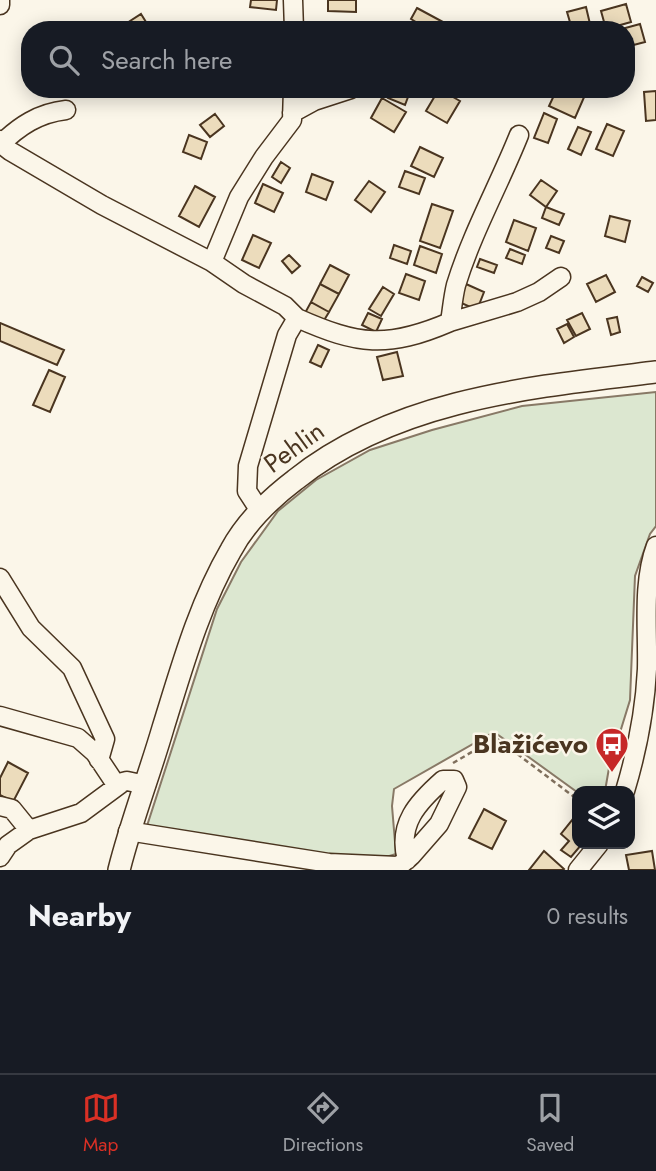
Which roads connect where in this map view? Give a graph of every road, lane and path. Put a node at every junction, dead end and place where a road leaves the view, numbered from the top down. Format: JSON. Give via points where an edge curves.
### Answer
{"nodes":[{"id":1,"x":293,"y":0,"type":"edge"},
{"id":2,"x":294,"y":21,"type":"edge"},
{"id":3,"x":293,"y":98,"type":"edge"},
{"id":4,"x":323,"y":98,"type":"edge"},
{"id":5,"x":66,"y":110,"type":"dead end"},
{"id":6,"x":292,"y":113,"type":"junction"},
{"id":7,"x":519,"y":135,"type":"dead end"},
{"id":8,"x":0,"y":143,"type":"edge"},
{"id":9,"x":212,"y":262,"type":"junction"},
{"id":10,"x":561,"y":278,"type":"dead end"},
{"id":11,"x":297,"y":318,"type":"junction"},
{"id":12,"x":450,"y":322,"type":"junction"},
{"id":13,"x":656,"y":372,"type":"edge"},
{"id":14,"x":260,"y":511,"type":"junction"},
{"id":15,"x":656,"y":545,"type":"edge"},
{"id":16,"x":0,"y":578,"type":"edge"},
{"id":17,"x":650,"y":703,"type":"edge"},
{"id":18,"x":0,"y":716,"type":"edge"},
{"id":19,"x":99,"y":760,"type":"junction"},
{"id":20,"x":446,"y":768,"type":"dead end"},
{"id":21,"x":146,"y":785,"type":"junction"},
{"id":22,"x":117,"y":786,"type":"junction"},
{"id":23,"x":626,"y":786,"type":"edge"},
{"id":24,"x":572,"y":795,"type":"edge"},
{"id":25,"x":0,"y":806,"type":"edge"},
{"id":26,"x":29,"y":830,"type":"junction"},
{"id":27,"x":128,"y":831,"type":"junction"},
{"id":28,"x":595,"y":849,"type":"edge"},
{"id":29,"x":0,"y":857,"type":"edge"},
{"id":30,"x":407,"y":860,"type":"dead end"},
{"id":31,"x":582,"y":868,"type":"edge"},
{"id":32,"x":119,"y":870,"type":"edge"}],
"edges":[{"from":1,"to":2,"type":"street"},
{"from":3,"to":6,"type":"street"},
{"from":4,"to":6,"type":"street"},
{"from":5,"to":8,"type":"street","via":[[48,112]]},
{"from":6,"to":9,"type":"street","via":[[292,120],[239,197]]},
{"from":7,"to":12,"type":"street","via":[[456,286]]},
{"from":8,"to":9,"type":"street","via":[[102,205]]},
{"from":9,"to":11,"type":"street"},
{"from":10,"to":12,"type":"street","via":[[517,302]]},
{"from":11,"to":12,"type":"street","via":[[366,342],[395,340]]},
{"from":11,"to":14,"type":"street","via":[[287,335],[248,466],[247,491]]},
{"from":13,"to":14,"type":"main road","name":"Pehlin","via":[[489,396],[421,414],[354,439],[310,468]]},
{"from":14,"to":21,"type":"main road","name":"Pehlin","via":[[232,547],[204,601]]},
{"from":15,"to":17,"type":"street","via":[[649,574]]},
{"from":16,"to":19,"type":"street","via":[[30,628],[72,668],[105,739]]},
{"from":17,"to":23,"type":"street"},
{"from":18,"to":19,"type":"street","via":[[78,738]]},
{"from":19,"to":22,"type":"street"},
{"from":20,"to":24,"type":"path","via":[[496,738]]},
{"from":21,"to":22,"type":"street","via":[[127,781]]},
{"from":21,"to":27,"type":"main road","name":"Pehlin"},
{"from":22,"to":26,"type":"street","via":[[81,813]]},
{"from":25,"to":26,"type":"street","via":[[12,809]]},
{"from":26,"to":29,"type":"street"},
{"from":27,"to":30,"type":"street","via":[[329,863],[394,866]]},
{"from":27,"to":32,"type":"main road","name":"Pehlin"},
{"from":28,"to":31,"type":"street"}]}
